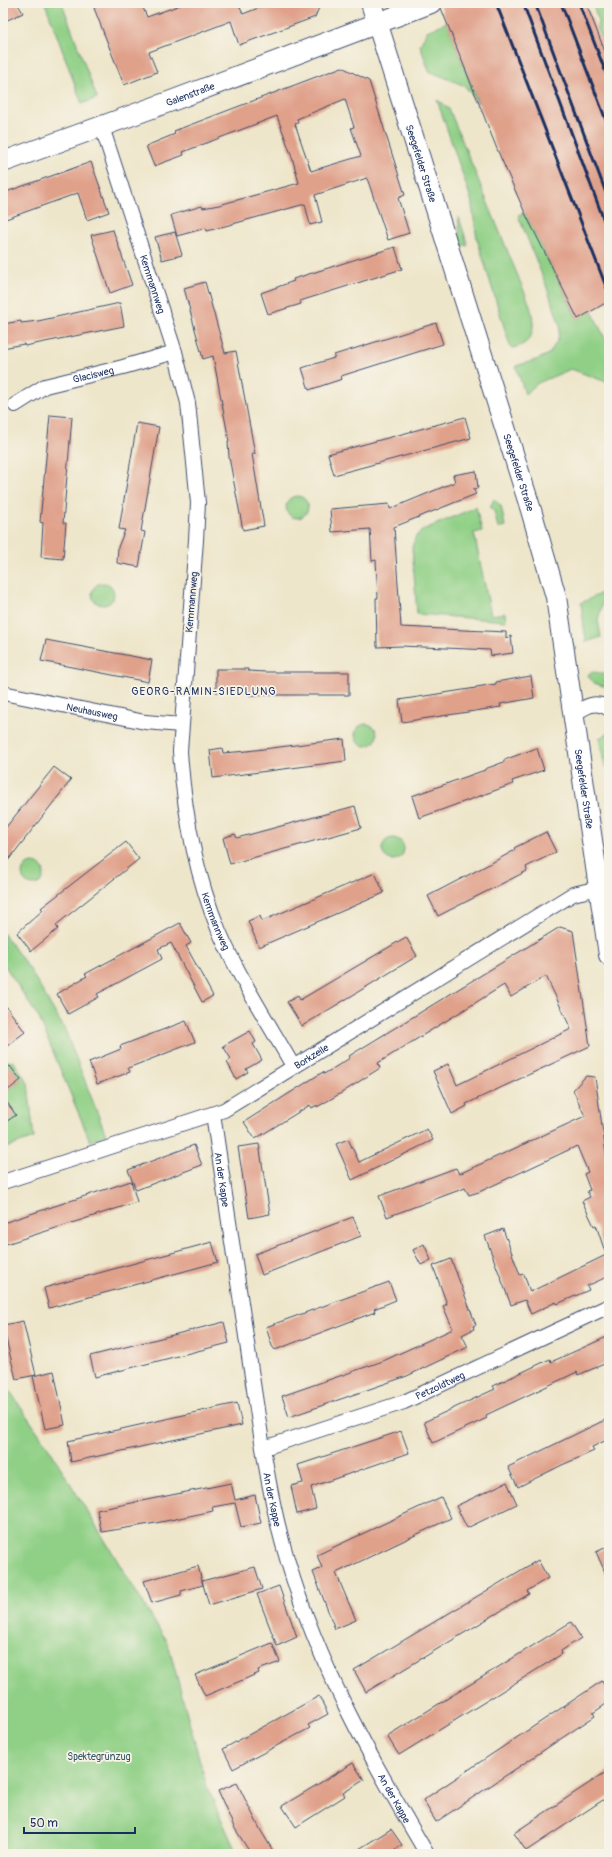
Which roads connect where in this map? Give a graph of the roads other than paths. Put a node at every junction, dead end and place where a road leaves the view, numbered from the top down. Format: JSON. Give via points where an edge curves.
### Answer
{"nodes":[{"id":1,"x":371,"y":3,"type":"edge"},
{"id":2,"x":431,"y":3,"type":"edge"},
{"id":3,"x":377,"y":24,"type":"junction"},
{"id":4,"x":102,"y":127,"type":"junction"},
{"id":5,"x":3,"y":162,"type":"edge"},
{"id":6,"x":176,"y":352,"type":"junction"},
{"id":7,"x":15,"y":405,"type":"dead end"},
{"id":8,"x":3,"y":693,"type":"edge"},
{"id":9,"x":609,"y":708,"type":"edge"},
{"id":10,"x":574,"y":715,"type":"junction"},
{"id":11,"x":181,"y":725,"type":"junction"},
{"id":12,"x":599,"y":888,"type":"junction"},
{"id":13,"x":609,"y":955,"type":"edge"},
{"id":14,"x":293,"y":1066,"type":"junction"},
{"id":15,"x":213,"y":1114,"type":"junction"},
{"id":16,"x":3,"y":1182,"type":"edge"},
{"id":17,"x":609,"y":1306,"type":"edge"},
{"id":18,"x":264,"y":1448,"type":"junction"},
{"id":19,"x":428,"y":1854,"type":"edge"}],
"edges":[{"from":1,"to":3,"type":"street","name":"Seegefelder Straße"},
{"from":2,"to":3,"type":"street","name":"Galenstraße"},
{"from":3,"to":4,"type":"street","name":"Galenstraße"},
{"from":3,"to":10,"type":"street","name":"Seegefelder Straße","via":[[549,570],[556,597]]},
{"from":4,"to":5,"type":"street","name":"Galenstraße"},
{"from":4,"to":6,"type":"street","name":"Kemmannweg"},
{"from":6,"to":7,"type":"street","name":"Glacisweg","via":[[45,386]]},
{"from":6,"to":11,"type":"street","name":"Kemmannweg","via":[[188,403],[198,502]]},
{"from":8,"to":11,"type":"street","name":"Neuhausweg","via":[[145,722]]},
{"from":9,"to":10,"type":"street","via":[[597,704],[587,705]]},
{"from":10,"to":12,"type":"street","name":"Seegefelder Straße"},
{"from":11,"to":14,"type":"street","name":"Kemmannweg","via":[[182,779],[200,876],[219,930],[234,962]]},
{"from":12,"to":13,"type":"street","name":"Seegefelder Straße"},
{"from":12,"to":14,"type":"street","name":"Borkzeile","via":[[573,894]]},
{"from":14,"to":15,"type":"street","name":"Borkzeile","via":[[224,1110]]},
{"from":15,"to":16,"type":"street","name":"Borkzeile"},
{"from":15,"to":18,"type":"street","name":"An der Kappe"},
{"from":17,"to":18,"type":"street","name":"Petzoldtweg","via":[[404,1402]]},
{"from":18,"to":19,"type":"street","name":"An der Kappe","via":[[288,1562],[324,1663],[378,1769]]}]}
